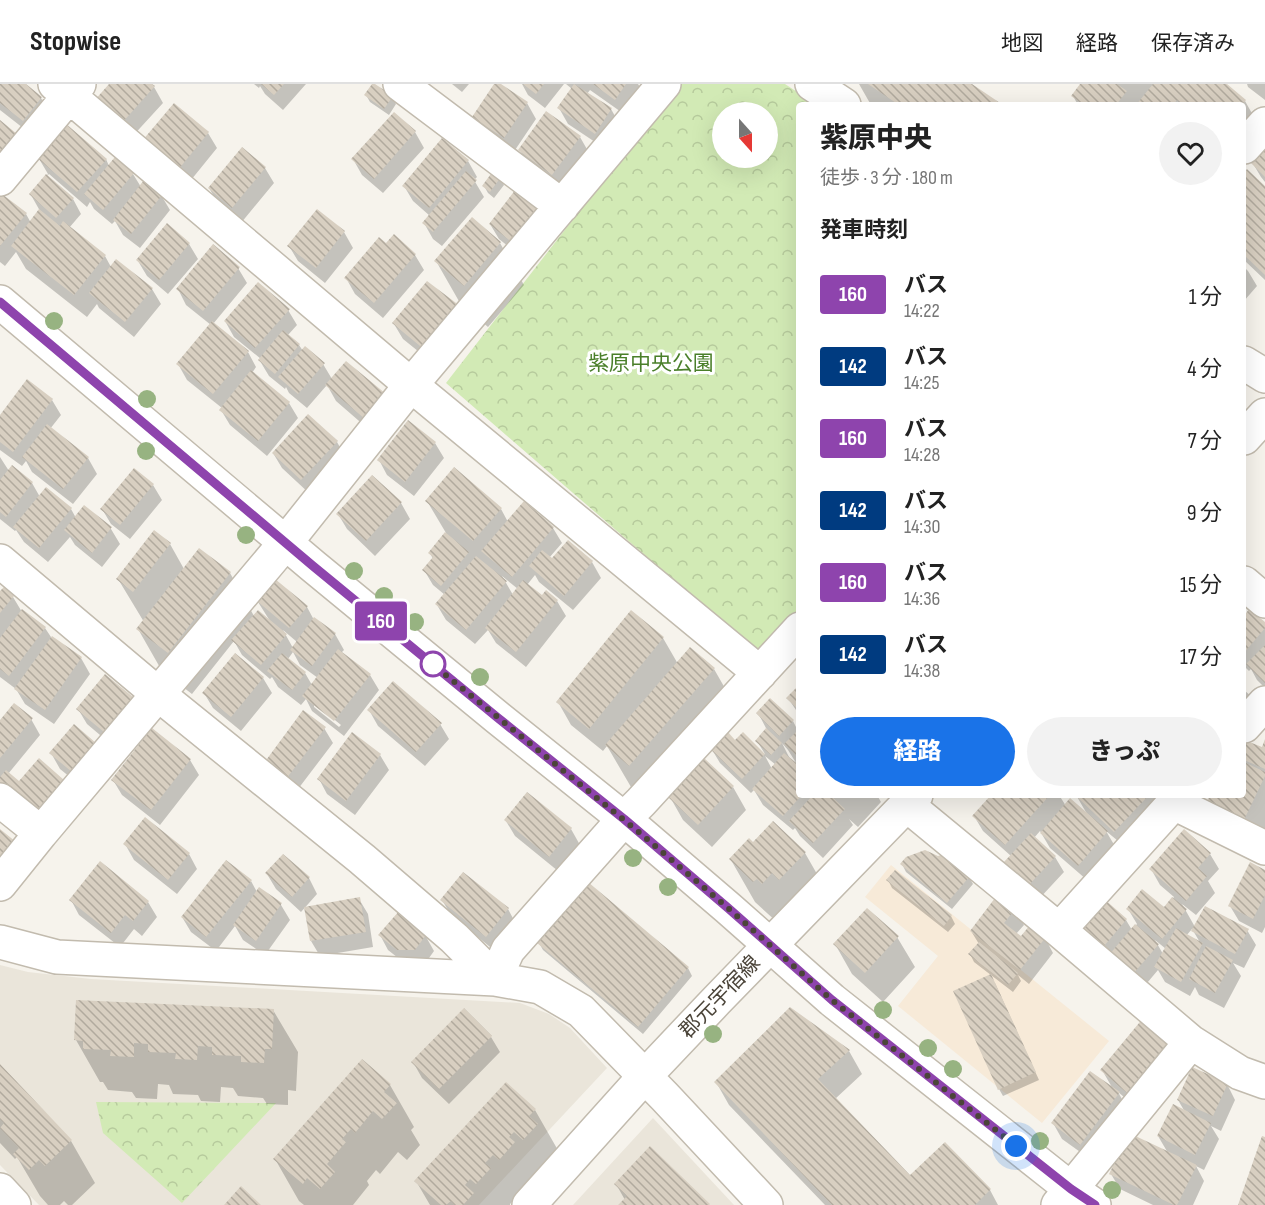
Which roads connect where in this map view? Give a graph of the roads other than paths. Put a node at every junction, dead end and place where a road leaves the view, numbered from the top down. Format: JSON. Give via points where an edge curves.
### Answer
{"nodes":[{"id":1,"x":400,"y":84,"type":"edge"},
{"id":2,"x":664,"y":84,"type":"edge"},
{"id":3,"x":812,"y":84,"type":"edge"},
{"id":4,"x":68,"y":88,"type":"edge"},
{"id":5,"x":839,"y":102,"type":"edge"},
{"id":6,"x":1265,"y":124,"type":"edge"},
{"id":7,"x":1246,"y":145,"type":"edge"},
{"id":8,"x":0,"y":179,"type":"edge"},
{"id":9,"x":562,"y":206,"type":"junction"},
{"id":10,"x":0,"y":302,"type":"edge"},
{"id":11,"x":1246,"y":364,"type":"edge"},
{"id":12,"x":1265,"y":376,"type":"edge"},
{"id":13,"x":411,"y":385,"type":"junction"},
{"id":14,"x":1265,"y":415,"type":"edge"},
{"id":15,"x":1246,"y":436,"type":"edge"},
{"id":16,"x":286,"y":542,"type":"junction"},
{"id":17,"x":0,"y":561,"type":"edge"},
{"id":18,"x":1246,"y":585,"type":"edge"},
{"id":19,"x":1265,"y":601,"type":"edge"},
{"id":20,"x":796,"y":633,"type":"edge"},
{"id":21,"x":760,"y":673,"type":"junction"},
{"id":22,"x":158,"y":694,"type":"junction"},
{"id":23,"x":1265,"y":703,"type":"edge"},
{"id":24,"x":1246,"y":724,"type":"edge"},
{"id":25,"x":1177,"y":799,"type":"edge"},
{"id":26,"x":0,"y":800,"type":"edge"},
{"id":27,"x":912,"y":800,"type":"edge"},
{"id":28,"x":624,"y":819,"type":"junction"},
{"id":29,"x":41,"y":833,"type":"junction"},
{"id":30,"x":1265,"y":848,"type":"edge"},
{"id":31,"x":0,"y":884,"type":"edge"},
{"id":32,"x":1059,"y":930,"type":"junction"},
{"id":33,"x":0,"y":942,"type":"edge"},
{"id":34,"x":769,"y":945,"type":"junction"},
{"id":35,"x":495,"y":979,"type":"junction"},
{"id":36,"x":1191,"y":1042,"type":"junction"},
{"id":37,"x":645,"y":1076,"type":"junction"},
{"id":38,"x":1265,"y":1082,"type":"edge"},
{"id":39,"x":1074,"y":1200,"type":"edge"},
{"id":40,"x":529,"y":1205,"type":"edge"},
{"id":41,"x":766,"y":1205,"type":"edge"}],
"edges":[{"from":1,"to":9,"type":"street"},
{"from":2,"to":9,"type":"street"},
{"from":3,"to":5,"type":"street"},
{"from":4,"to":8,"type":"street"},
{"from":4,"to":13,"type":"street"},
{"from":6,"to":7,"type":"street"},
{"from":9,"to":13,"type":"street"},
{"from":10,"to":16,"type":"street"},
{"from":11,"to":12,"type":"street"},
{"from":13,"to":16,"type":"street"},
{"from":13,"to":21,"type":"street"},
{"from":14,"to":15,"type":"street"},
{"from":16,"to":22,"type":"street"},
{"from":16,"to":28,"type":"street"},
{"from":17,"to":22,"type":"street"},
{"from":18,"to":19,"type":"street"},
{"from":20,"to":21,"type":"street"},
{"from":21,"to":28,"type":"street"},
{"from":22,"to":29,"type":"street"},
{"from":22,"to":35,"type":"street","via":[[362,859]]},
{"from":23,"to":24,"type":"street"},
{"from":25,"to":30,"type":"street"},
{"from":25,"to":32,"type":"street"},
{"from":26,"to":29,"type":"street"},
{"from":27,"to":32,"type":"street"},
{"from":27,"to":34,"type":"street","name":"郡元宇宿線"},
{"from":28,"to":34,"type":"street"},
{"from":28,"to":35,"type":"street","via":[[508,950]]},
{"from":29,"to":31,"type":"street"},
{"from":32,"to":36,"type":"street"},
{"from":33,"to":35,"type":"street","via":[[57,957]]},
{"from":34,"to":37,"type":"street","name":"郡元宇宿線"},
{"from":34,"to":39,"type":"street"},
{"from":35,"to":37,"type":"street","via":[[540,987],[581,1011]]},
{"from":36,"to":38,"type":"street","via":[[1240,1073]]},
{"from":36,"to":39,"type":"street"},
{"from":37,"to":40,"type":"street","name":"郡元宇宿線"},
{"from":37,"to":41,"type":"street"}]}
